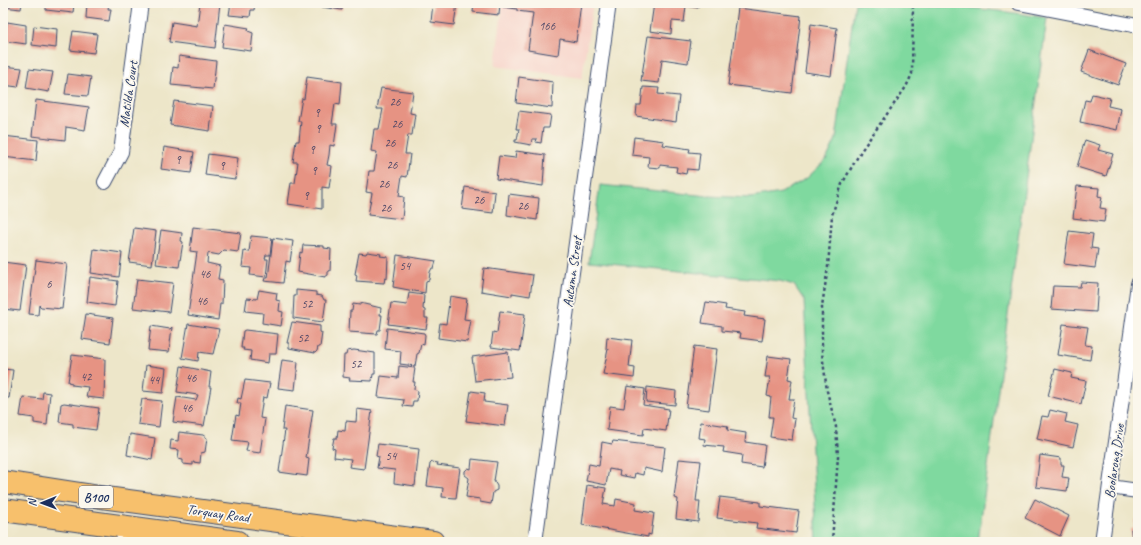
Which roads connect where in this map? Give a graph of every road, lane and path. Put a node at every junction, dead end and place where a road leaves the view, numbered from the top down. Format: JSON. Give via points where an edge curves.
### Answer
{"nodes":[{"id":1,"x":140,"y":3,"type":"edge"},
{"id":2,"x":609,"y":3,"type":"edge"},
{"id":3,"x":913,"y":3,"type":"edge"},
{"id":4,"x":1018,"y":3,"type":"edge"},
{"id":5,"x":1138,"y":26,"type":"edge"},
{"id":6,"x":105,"y":182,"type":"dead end"},
{"id":7,"x":1138,"y":284,"type":"edge"},
{"id":8,"x":3,"y":474,"type":"edge"},
{"id":9,"x":3,"y":482,"type":"edge"},
{"id":10,"x":45,"y":488,"type":"junction"},
{"id":11,"x":1110,"y":488,"type":"junction"},
{"id":12,"x":1138,"y":491,"type":"edge"},
{"id":13,"x":3,"y":510,"type":"edge"},
{"id":14,"x":124,"y":534,"type":"edge"},
{"id":15,"x":237,"y":542,"type":"edge"},
{"id":16,"x":433,"y":542,"type":"edge"},
{"id":17,"x":535,"y":542,"type":"edge"},
{"id":18,"x":832,"y":542,"type":"edge"},
{"id":19,"x":1102,"y":542,"type":"edge"}],
"edges":[{"from":1,"to":6,"type":"street","name":"Matilda Court","via":[[121,152]]},
{"from":2,"to":17,"type":"street","name":"Autumn Street"},
{"from":3,"to":18,"type":"path","via":[[912,74],[906,87],[861,151],[846,178],[832,215],[822,306],[822,353],[827,391],[836,427],[838,456]]},
{"from":4,"to":5,"type":"street"},
{"from":7,"to":11,"type":"street","name":"Boolarong Drive"},
{"from":8,"to":10,"type":"main road"},
{"from":9,"to":10,"type":"main road","name":"Torquay Road","number":"B100"},
{"from":10,"to":16,"type":"main road","name":"Torquay Road","number":"B100"},
{"from":11,"to":12,"type":"street"},
{"from":11,"to":19,"type":"street","name":"Boolarong Drive"},
{"from":13,"to":14,"type":"main road","name":"Torquay Road","number":"B100"},
{"from":14,"to":15,"type":"main road","name":"Torquay Road","number":"B100"}]}
